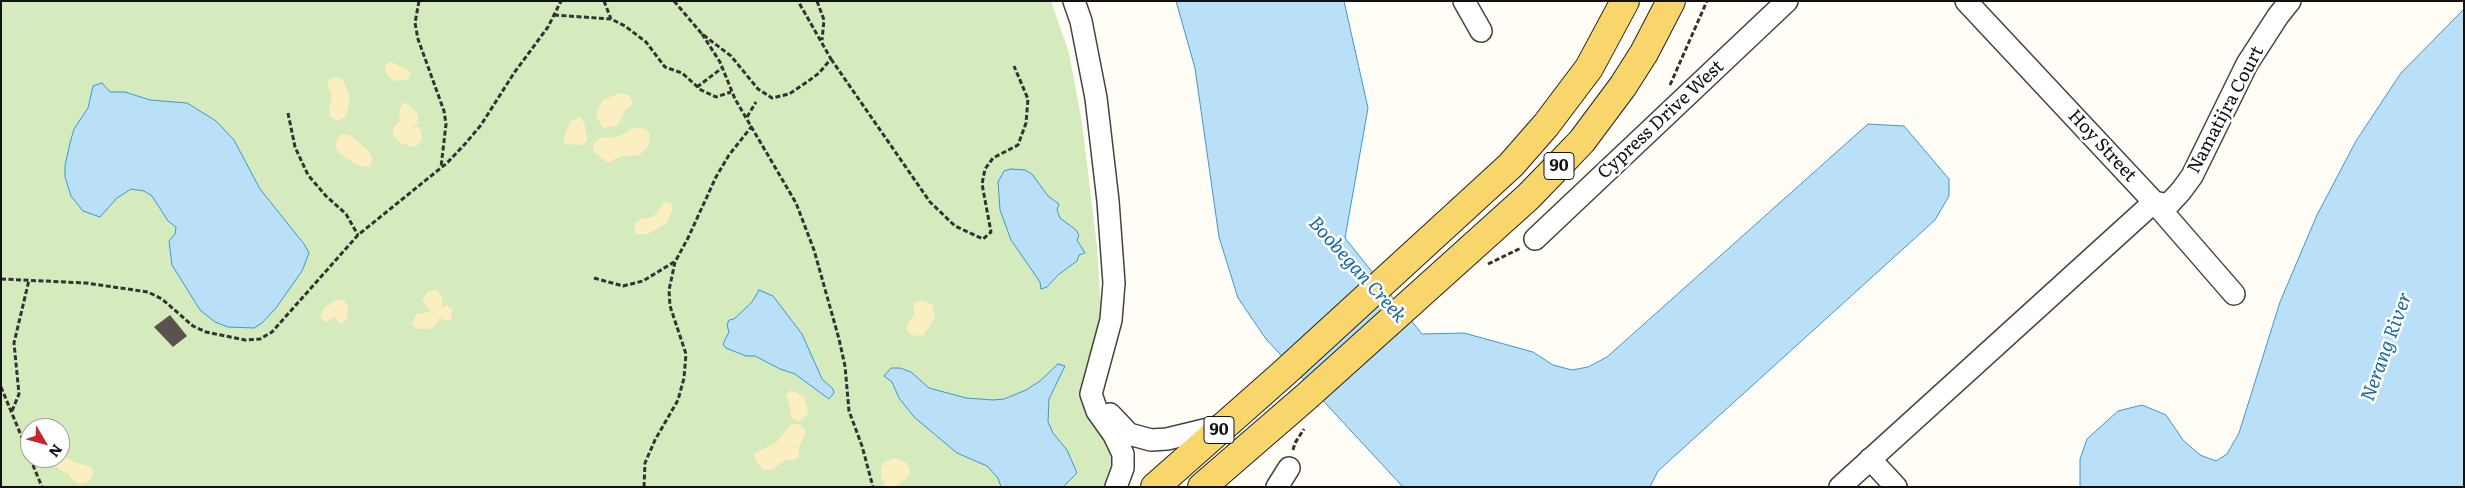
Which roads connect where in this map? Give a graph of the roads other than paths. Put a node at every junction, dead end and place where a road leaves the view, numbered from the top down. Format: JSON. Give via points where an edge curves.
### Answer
{"nodes":[{"id":1,"x":1074,"y":1,"type":"edge"},
{"id":2,"x":1464,"y":1,"type":"edge"},
{"id":3,"x":1625,"y":1,"type":"edge"},
{"id":4,"x":1671,"y":1,"type":"edge"},
{"id":5,"x":1787,"y":1,"type":"edge"},
{"id":6,"x":1966,"y":1,"type":"edge"},
{"id":7,"x":2290,"y":1,"type":"edge"},
{"id":8,"x":1481,"y":31,"type":"dead end"},
{"id":9,"x":2154,"y":202,"type":"junction"},
{"id":10,"x":1535,"y":239,"type":"road end"},
{"id":11,"x":2234,"y":294,"type":"dead end"},
{"id":12,"x":1098,"y":372,"type":"junction"},
{"id":13,"x":1225,"y":425,"type":"junction"},
{"id":14,"x":1142,"y":439,"type":"junction"},
{"id":15,"x":1123,"y":454,"type":"junction"},
{"id":16,"x":1870,"y":459,"type":"junction"},
{"id":17,"x":1289,"y":468,"type":"road end"},
{"id":18,"x":1116,"y":487,"type":"edge"},
{"id":19,"x":1155,"y":487,"type":"edge"},
{"id":20,"x":1202,"y":487,"type":"edge"},
{"id":21,"x":1277,"y":487,"type":"edge"},
{"id":22,"x":1840,"y":487,"type":"edge"},
{"id":23,"x":1896,"y":487,"type":"edge"}],
"edges":[{"from":1,"to":12,"type":"street","via":[[1096,98],[1114,282],[1112,320]]},
{"from":2,"to":8,"type":"street"},
{"from":3,"to":13,"type":"main road","number":"90","via":[[1589,68],[1511,165]]},
{"from":4,"to":20,"type":"main road","number":"90","via":[[1644,53],[1603,114],[1582,141],[1528,197],[1411,302],[1307,409]]},
{"from":5,"to":10,"type":"street","name":"Cypress Drive West"},
{"from":6,"to":9,"type":"street","name":"Hoy Street"},
{"from":7,"to":9,"type":"street","name":"Namatijra Court","via":[[2247,64],[2192,176],[2168,205]]},
{"from":9,"to":11,"type":"street","name":"Hoy Street"},
{"from":9,"to":16,"type":"street"},
{"from":12,"to":14,"type":"street","via":[[1102,403],[1122,428]]},
{"from":12,"to":15,"type":"street","via":[[1092,388],[1093,403]]},
{"from":13,"to":14,"type":"street","via":[[1166,439]]},
{"from":13,"to":19,"type":"main road","number":"90"},
{"from":14,"to":15,"type":"street"},
{"from":15,"to":18,"type":"street","via":[[1123,468]]},
{"from":16,"to":22,"type":"street"},
{"from":16,"to":23,"type":"street"},
{"from":17,"to":21,"type":"street"}]}
